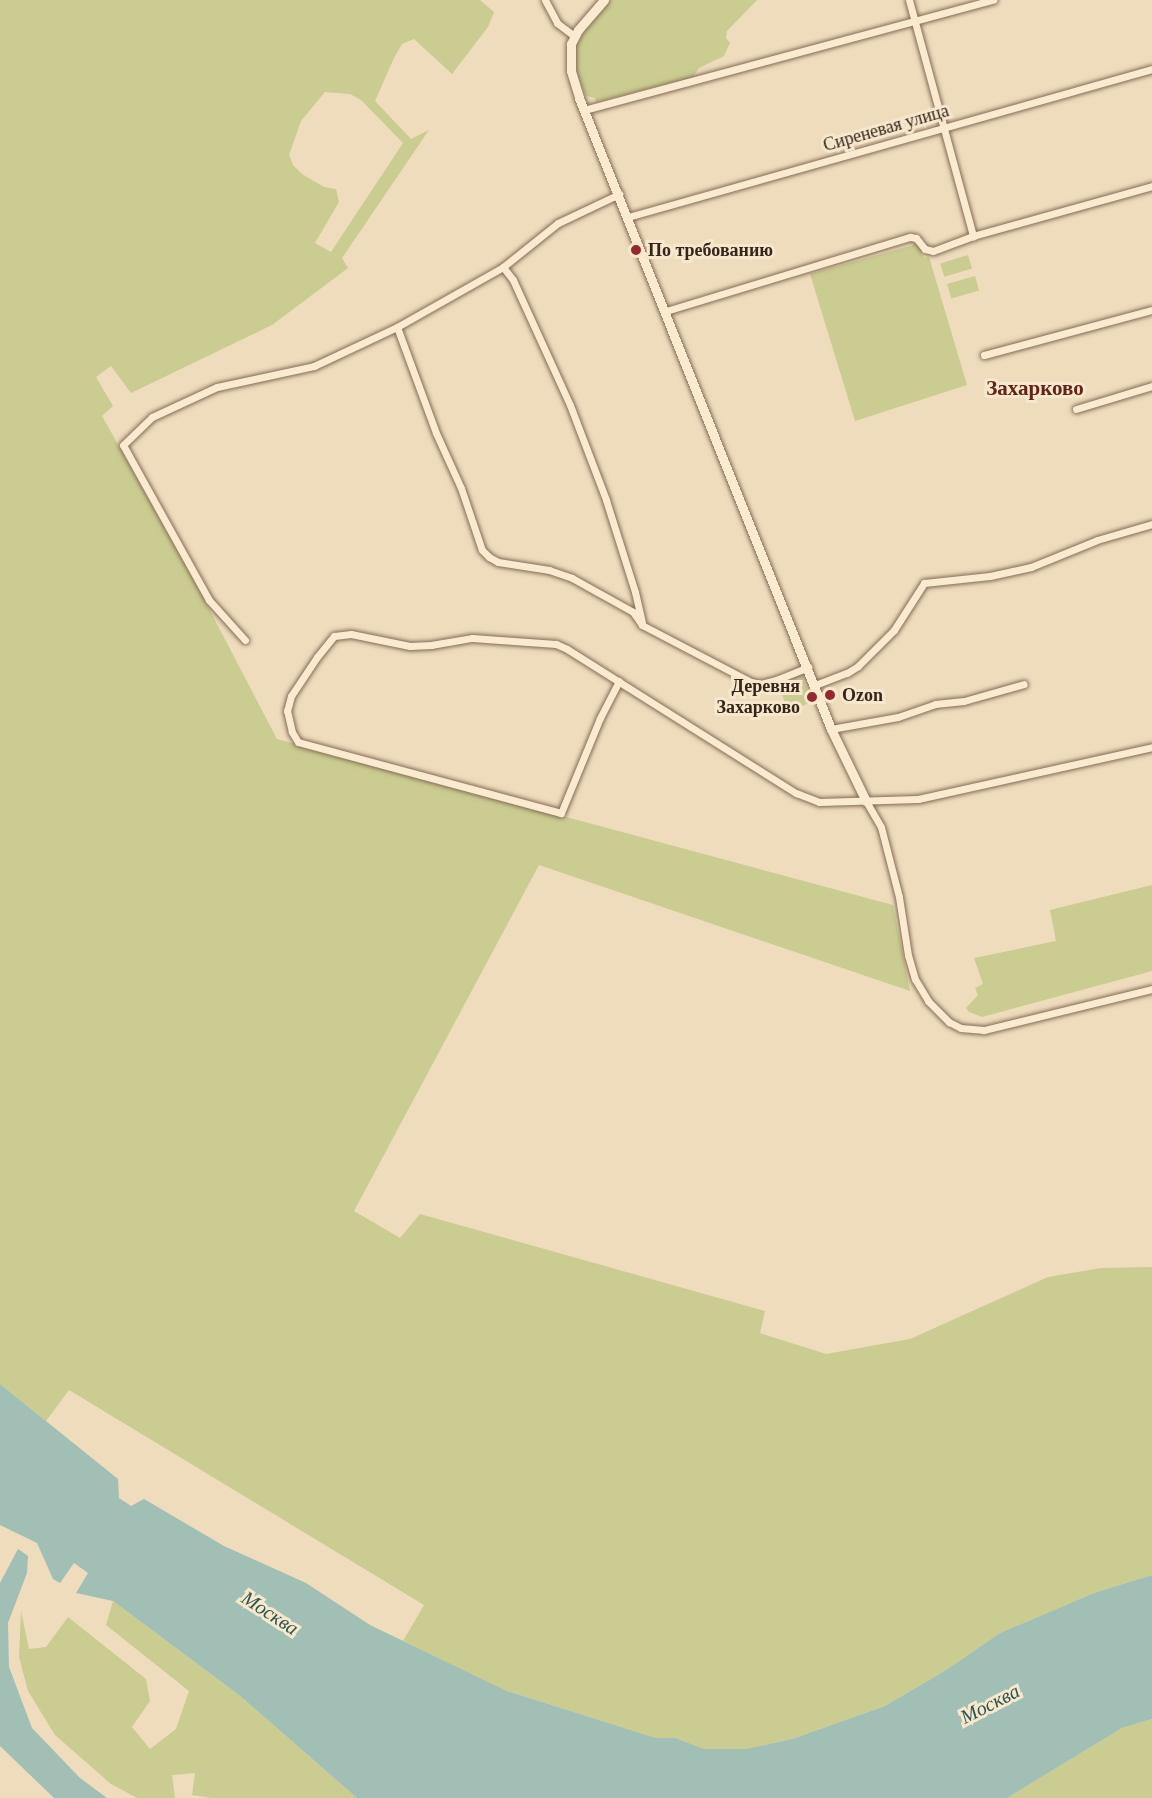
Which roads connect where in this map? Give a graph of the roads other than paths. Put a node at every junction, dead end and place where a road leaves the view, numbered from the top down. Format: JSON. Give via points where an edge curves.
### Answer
{"nodes":[{"id":1,"x":545,"y":0,"type":"edge"},
{"id":2,"x":604,"y":0,"type":"edge"},
{"id":3,"x":909,"y":0,"type":"edge"},
{"id":4,"x":993,"y":0,"type":"edge"},
{"id":5,"x":914,"y":21,"type":"junction"},
{"id":6,"x":574,"y":36,"type":"junction"},
{"id":7,"x":1152,"y":69,"type":"edge"},
{"id":8,"x":584,"y":110,"type":"junction"},
{"id":9,"x":945,"y":127,"type":"junction"},
{"id":10,"x":1152,"y":186,"type":"edge"},
{"id":11,"x":619,"y":194,"type":"junction"},
{"id":12,"x":628,"y":217,"type":"junction"},
{"id":13,"x":972,"y":236,"type":"junction"},
{"id":14,"x":503,"y":267,"type":"junction"},
{"id":15,"x":1152,"y":310,"type":"edge"},
{"id":16,"x":666,"y":311,"type":"junction"},
{"id":17,"x":397,"y":327,"type":"junction"},
{"id":18,"x":984,"y":355,"type":"dead end"},
{"id":19,"x":1152,"y":386,"type":"edge"},
{"id":20,"x":1076,"y":409,"type":"dead end"},
{"id":21,"x":1152,"y":524,"type":"edge"},
{"id":22,"x":642,"y":624,"type":"junction"},
{"id":23,"x":245,"y":640,"type":"dead end"},
{"id":24,"x":808,"y":667,"type":"junction"},
{"id":25,"x":619,"y":681,"type":"junction"},
{"id":26,"x":1024,"y":684,"type":"dead end"},
{"id":27,"x":815,"y":685,"type":"junction"},
{"id":28,"x":831,"y":729,"type":"junction"},
{"id":29,"x":1152,"y":747,"type":"edge"},
{"id":30,"x":866,"y":801,"type":"junction"},
{"id":31,"x":1152,"y":989,"type":"edge"}],
"edges":[{"from":1,"to":6,"type":"street","via":[[557,23]]},
{"from":2,"to":6,"type":"street"},
{"from":3,"to":5,"type":"street"},
{"from":4,"to":5,"type":"street"},
{"from":5,"to":8,"type":"street"},
{"from":5,"to":9,"type":"street"},
{"from":6,"to":8,"type":"street","via":[[569,62]]},
{"from":7,"to":9,"type":"street","name":"Сиреневая улица"},
{"from":8,"to":11,"type":"street"},
{"from":9,"to":12,"type":"street","name":"Сиреневая улица"},
{"from":9,"to":13,"type":"street"},
{"from":10,"to":13,"type":"street"},
{"from":11,"to":12,"type":"street"},
{"from":11,"to":14,"type":"street","via":[[558,224]]},
{"from":12,"to":16,"type":"street"},
{"from":13,"to":16,"type":"street","via":[[933,251],[910,237]]},
{"from":14,"to":17,"type":"street"},
{"from":14,"to":22,"type":"street","via":[[513,280],[570,405],[606,500],[636,592]]},
{"from":15,"to":18,"type":"street"},
{"from":16,"to":24,"type":"street"},
{"from":17,"to":22,"type":"street","via":[[482,550],[498,561],[572,578],[633,612]]},
{"from":17,"to":23,"type":"street","via":[[314,366],[217,387],[152,417],[123,445],[208,600]]},
{"from":19,"to":20,"type":"street"},
{"from":21,"to":27,"type":"street","via":[[1097,540],[1031,567],[924,583],[894,630],[858,666]]},
{"from":22,"to":24,"type":"street","via":[[751,682],[776,680]]},
{"from":24,"to":27,"type":"street"},
{"from":25,"to":25,"type":"street","via":[[556,644],[472,638],[410,645],[340,634],[317,657],[287,703],[287,711],[298,742],[561,813]]},
{"from":25,"to":30,"type":"street","via":[[809,800],[830,804]]},
{"from":26,"to":28,"type":"street","via":[[964,701],[935,704],[898,717]]},
{"from":27,"to":28,"type":"street"},
{"from":28,"to":30,"type":"street"},
{"from":29,"to":30,"type":"street","via":[[929,797]]},
{"from":30,"to":31,"type":"street","via":[[881,827],[915,979],[928,1001],[949,1022],[961,1028],[984,1030]]}]}
